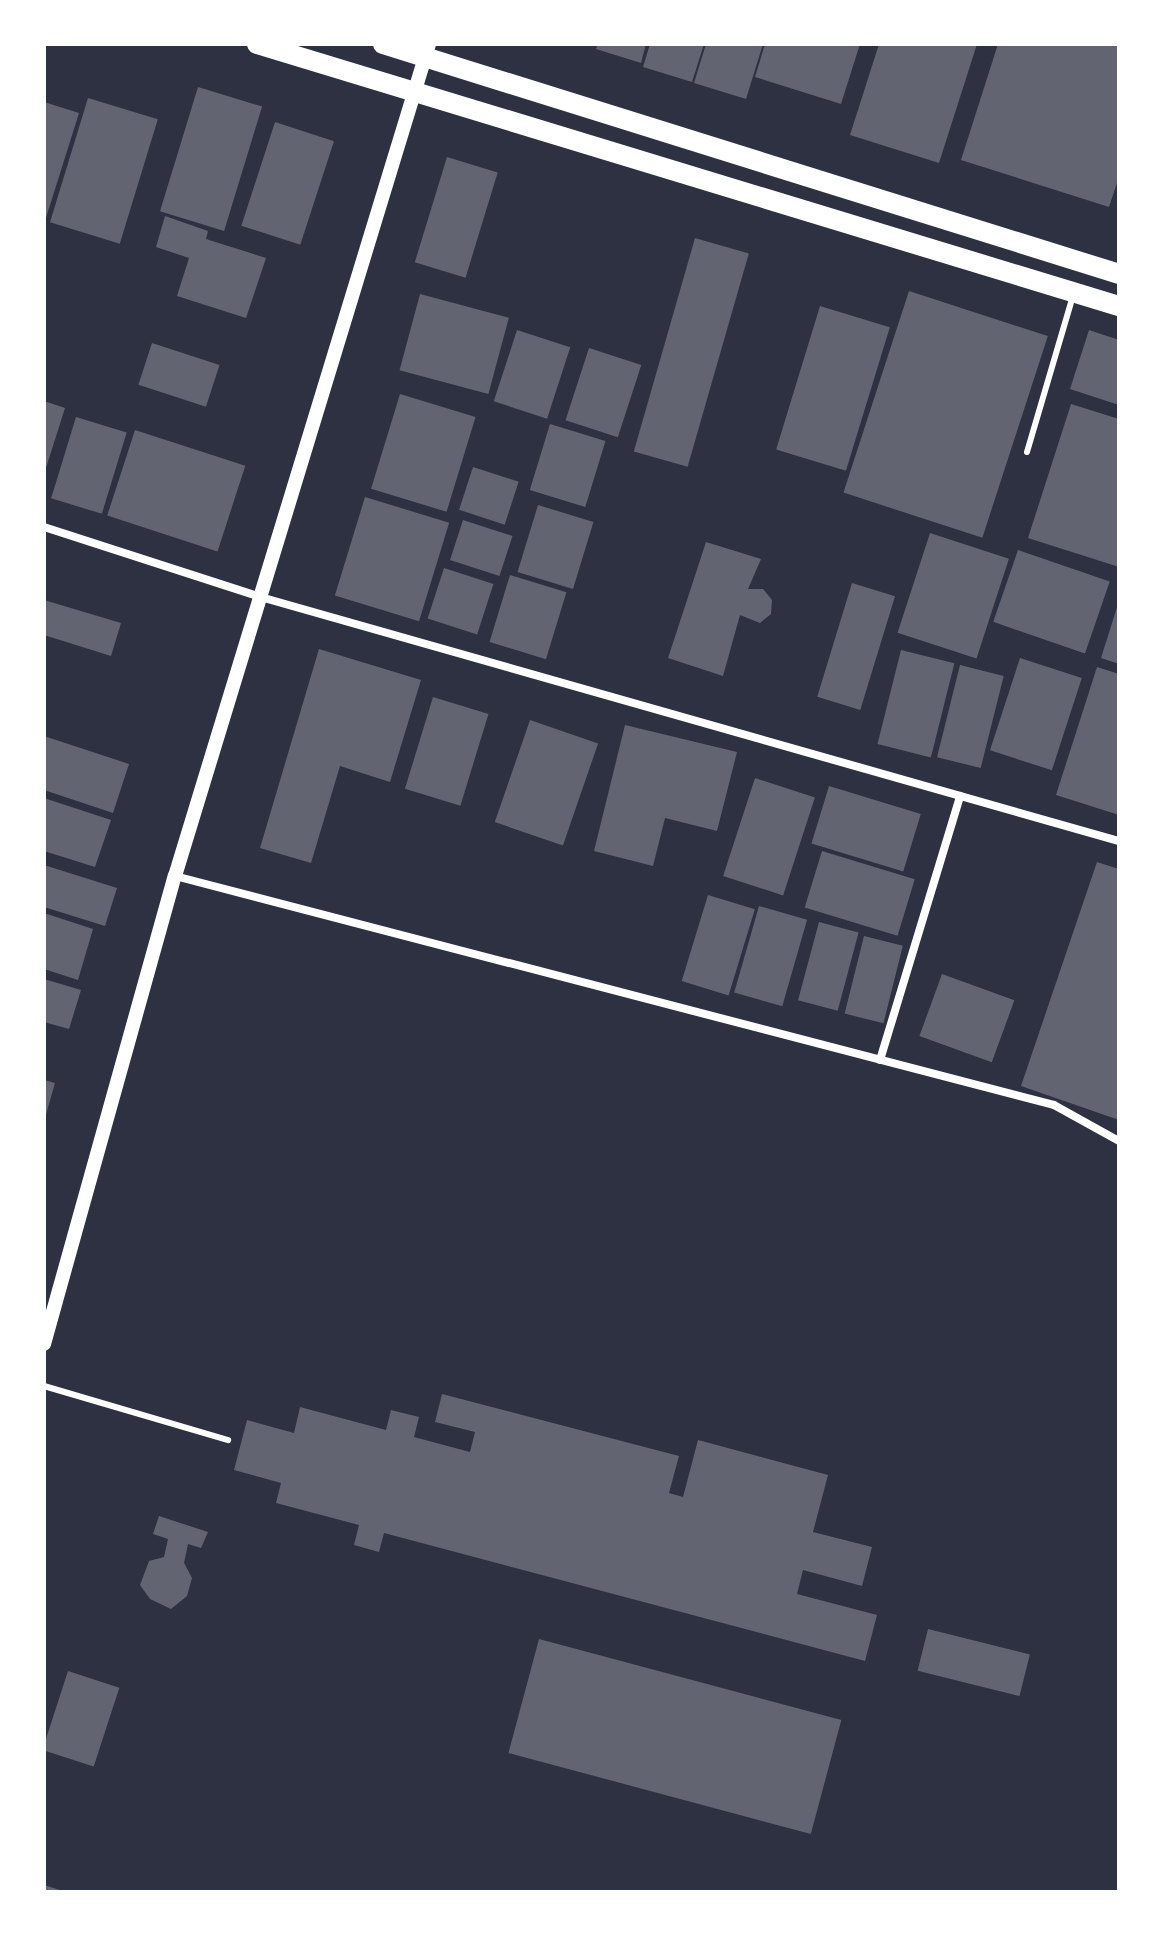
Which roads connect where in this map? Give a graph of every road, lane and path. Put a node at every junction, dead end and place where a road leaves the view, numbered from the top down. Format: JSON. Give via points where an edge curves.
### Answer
{"nodes":[{"id":1,"x":257,"y":44,"type":"edge"},
{"id":2,"x":383,"y":44,"type":"edge"},
{"id":3,"x":427,"y":51,"type":"edge"},
{"id":4,"x":417,"y":92,"type":"junction"},
{"id":5,"x":1119,"y":274,"type":"edge"},
{"id":6,"x":1074,"y":292,"type":"junction"},
{"id":7,"x":1119,"y":306,"type":"edge"},
{"id":8,"x":1027,"y":452,"type":"dead end"},
{"id":9,"x":44,"y":527,"type":"edge"},
{"id":10,"x":264,"y":598,"type":"junction"},
{"id":11,"x":960,"y":796,"type":"junction"},
{"id":12,"x":1119,"y":841,"type":"edge"},
{"id":13,"x":175,"y":876,"type":"junction"},
{"id":14,"x":880,"y":1060,"type":"junction"},
{"id":15,"x":1119,"y":1141,"type":"edge"},
{"id":16,"x":44,"y":1344,"type":"edge"},
{"id":17,"x":44,"y":1386,"type":"edge"},
{"id":18,"x":228,"y":1440,"type":"dead end"}],
"edges":[{"from":1,"to":4,"type":"main road"},
{"from":2,"to":3,"type":"main road"},
{"from":3,"to":4,"type":"street"},
{"from":3,"to":5,"type":"main road"},
{"from":4,"to":6,"type":"main road"},
{"from":4,"to":10,"type":"street"},
{"from":6,"to":7,"type":"main road"},
{"from":6,"to":8,"type":"lane"},
{"from":9,"to":10,"type":"street"},
{"from":10,"to":11,"type":"street"},
{"from":10,"to":13,"type":"street"},
{"from":11,"to":12,"type":"street"},
{"from":11,"to":14,"type":"street"},
{"from":13,"to":14,"type":"street"},
{"from":13,"to":16,"type":"street"},
{"from":14,"to":15,"type":"street","via":[[1054,1105]]},
{"from":17,"to":18,"type":"lane"}]}
